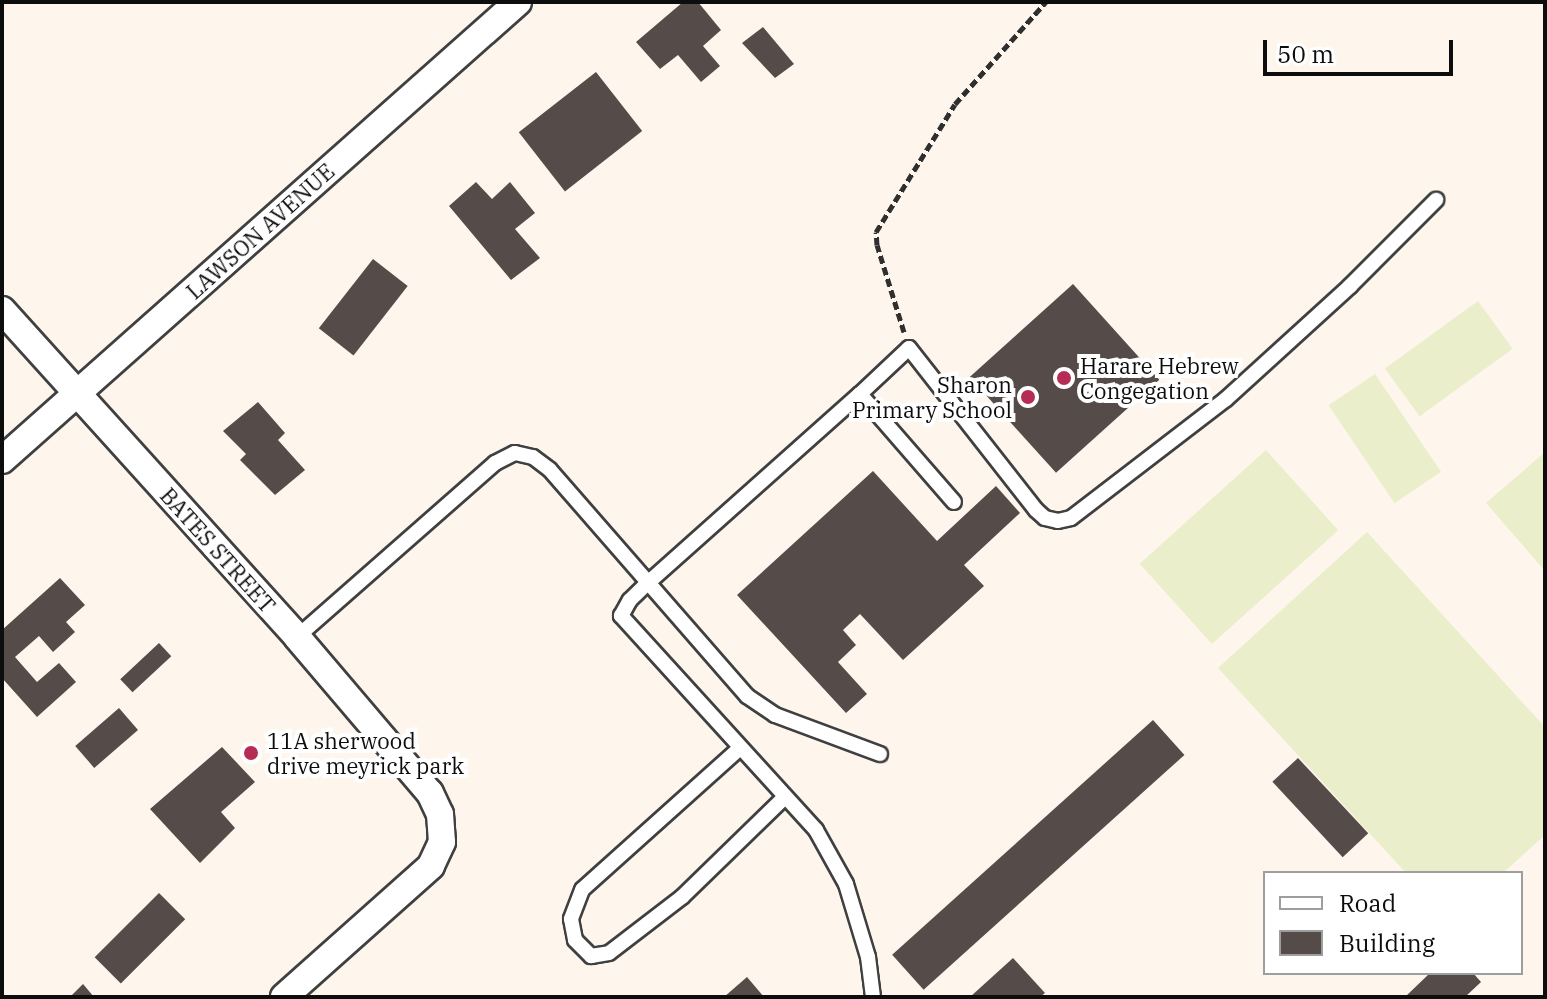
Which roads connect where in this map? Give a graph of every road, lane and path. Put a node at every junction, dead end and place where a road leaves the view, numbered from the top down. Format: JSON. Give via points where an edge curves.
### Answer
{"nodes":[{"id":1,"x":518,"y":2,"type":"edge"},
{"id":2,"x":1046,"y":2,"type":"edge"},
{"id":3,"x":1436,"y":200,"type":"dead end"},
{"id":4,"x":2,"y":310,"type":"edge"},
{"id":5,"x":909,"y":348,"type":"junction"},
{"id":6,"x":77,"y":393,"type":"junction"},
{"id":7,"x":860,"y":394,"type":"junction"},
{"id":8,"x":2,"y":460,"type":"edge"},
{"id":9,"x":954,"y":502,"type":"dead end"},
{"id":10,"x":650,"y":581,"type":"junction"},
{"id":11,"x":297,"y":637,"type":"junction"},
{"id":12,"x":740,"y":748,"type":"junction"},
{"id":13,"x":880,"y":754,"type":"dead end"},
{"id":14,"x":785,"y":797,"type":"junction"},
{"id":15,"x":284,"y":997,"type":"edge"},
{"id":16,"x":873,"y":997,"type":"edge"}],
"edges":[{"from":1,"to":6,"type":"street","name":"LAWSON AVENUE"},
{"from":2,"to":5,"type":"path","via":[[955,104],[876,232]]},
{"from":3,"to":5,"type":"lane","via":[[1226,399],[1071,518],[1058,521],[1036,510]]},
{"from":4,"to":6,"type":"street","name":"BATES STREET"},
{"from":5,"to":7,"type":"lane"},
{"from":6,"to":8,"type":"street","name":"LAWSON AVENUE"},
{"from":6,"to":11,"type":"street","name":"BATES STREET"},
{"from":7,"to":9,"type":"lane"},
{"from":7,"to":10,"type":"lane"},
{"from":10,"to":11,"type":"lane","via":[[550,470],[533,457],[515,453],[495,463]]},
{"from":10,"to":12,"type":"lane","via":[[621,616]]},
{"from":10,"to":13,"type":"lane","via":[[760,708]]},
{"from":11,"to":15,"type":"street","name":"BATES STREET","via":[[430,793],[440,814],[442,842],[431,866]]},
{"from":12,"to":14,"type":"lane"},
{"from":12,"to":14,"type":"lane","via":[[582,890],[571,919],[575,940],[591,956],[609,953],[682,897]]},
{"from":14,"to":16,"type":"lane","via":[[816,830],[846,884],[868,957]]}]}
